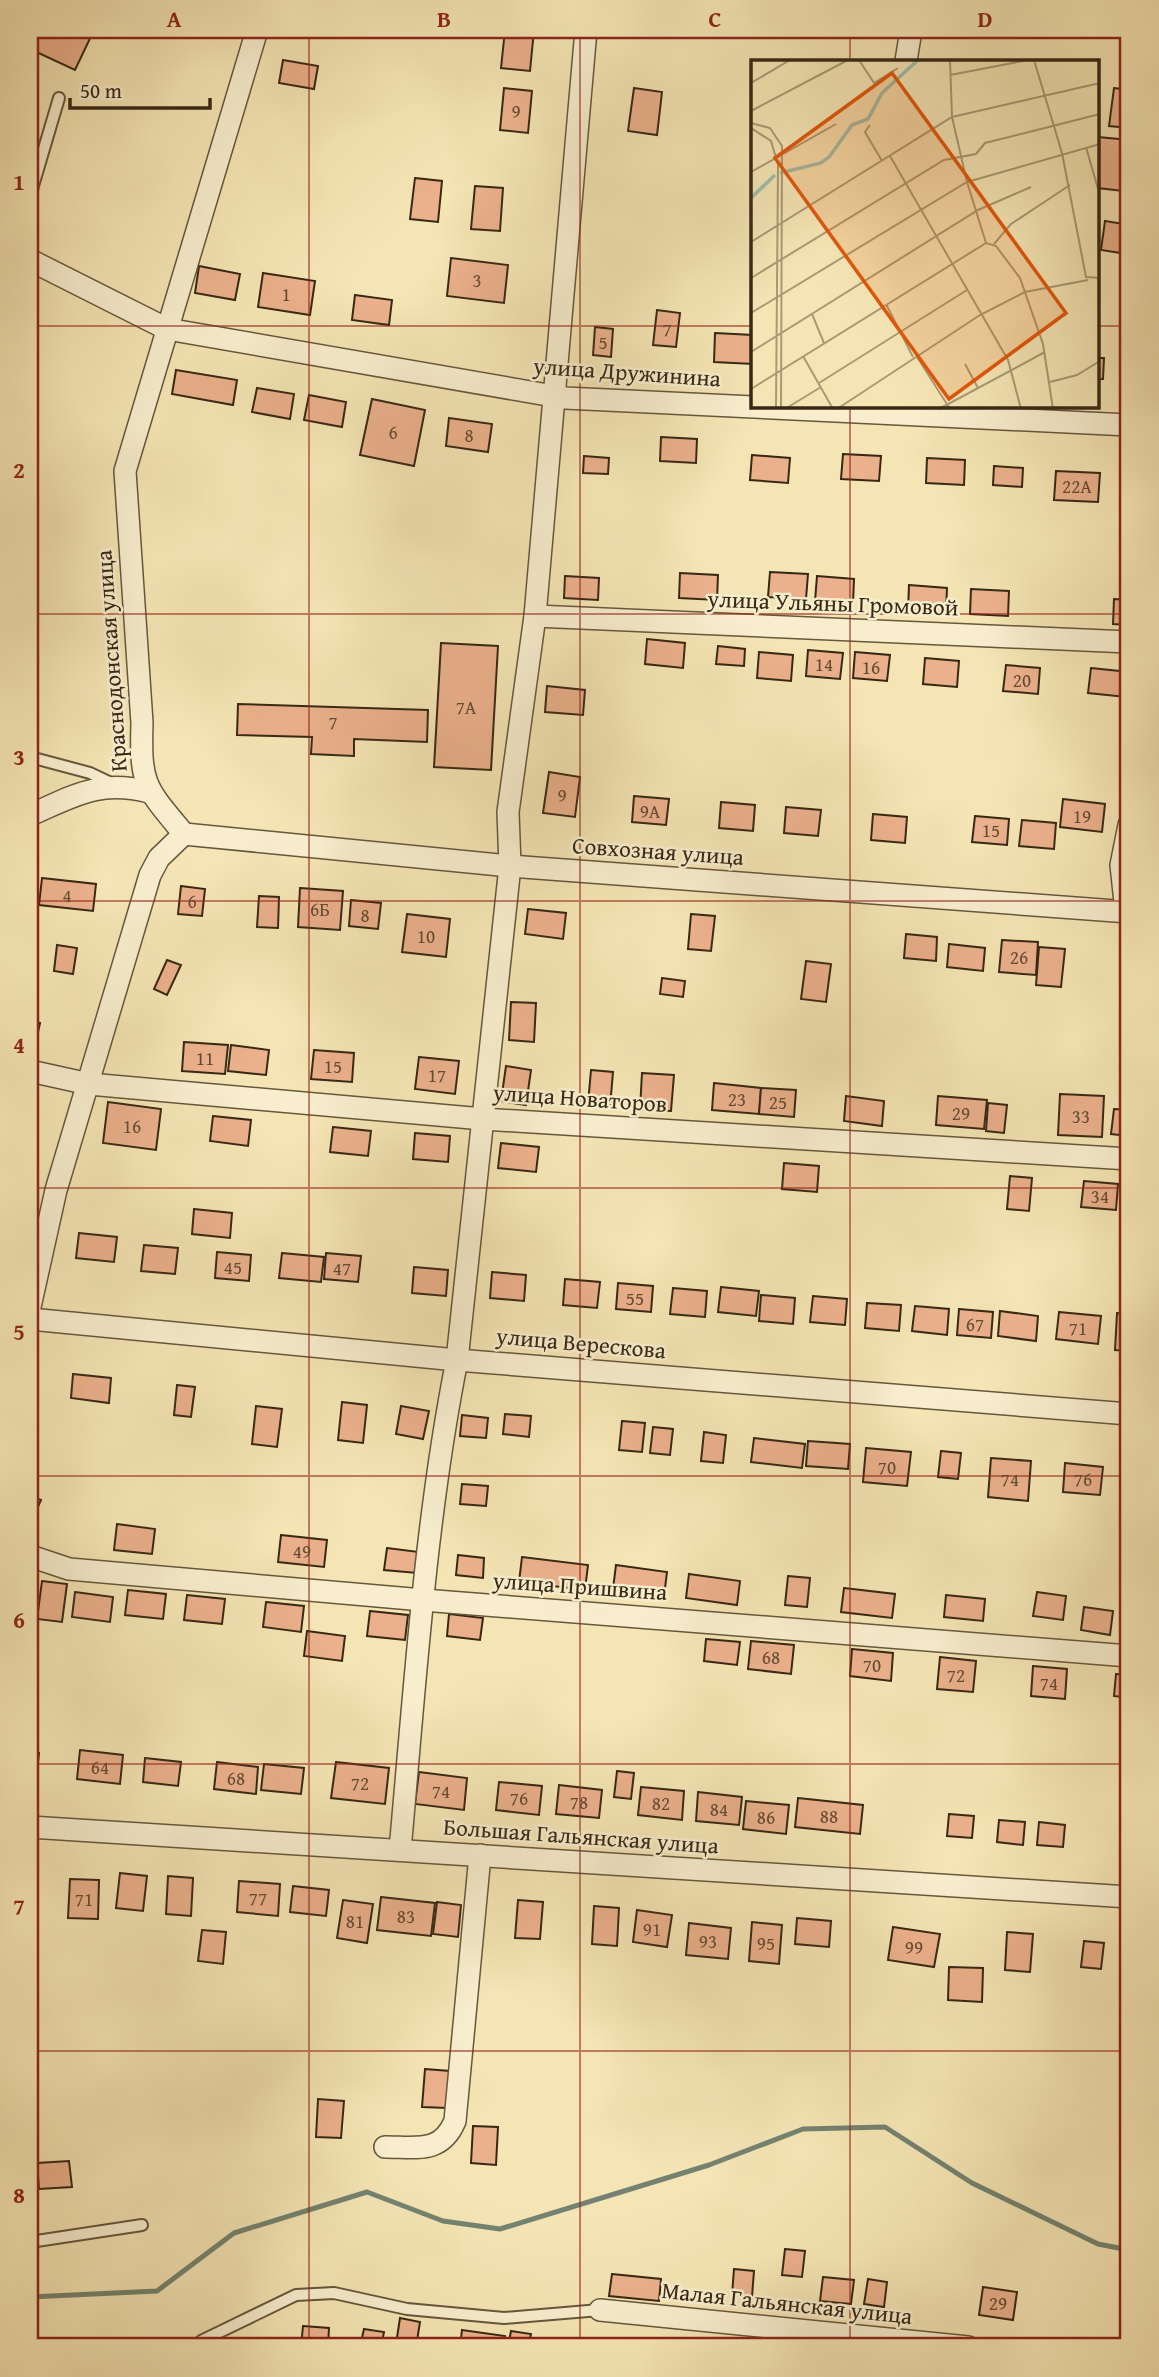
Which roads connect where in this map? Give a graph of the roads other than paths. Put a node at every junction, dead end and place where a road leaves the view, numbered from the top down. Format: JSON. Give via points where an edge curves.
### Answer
{"nodes":[{"id":1,"x":257,"y":30,"type":"edge"},
{"id":2,"x":586,"y":30,"type":"edge"},
{"id":3,"x":911,"y":30,"type":"edge"},
{"id":4,"x":906,"y":60,"type":"edge"},
{"id":5,"x":59,"y":98,"type":"dead end"},
{"id":6,"x":30,"y":196,"type":"edge"},
{"id":7,"x":30,"y":260,"type":"edge"},
{"id":8,"x":167,"y":329,"type":"junction"},
{"id":9,"x":556,"y":397,"type":"junction"},
{"id":10,"x":751,"y":407,"type":"edge"},
{"id":11,"x":781,"y":408,"type":"edge"},
{"id":12,"x":1129,"y":425,"type":"edge"},
{"id":13,"x":535,"y":617,"type":"junction"},
{"id":14,"x":1129,"y":642,"type":"edge"},
{"id":15,"x":30,"y":757,"type":"edge"},
{"id":16,"x":114,"y":785,"type":"junction"},
{"id":17,"x":149,"y":792,"type":"junction"},
{"id":18,"x":30,"y":815,"type":"edge"},
{"id":19,"x":1129,"y":825,"type":"edge"},
{"id":20,"x":184,"y":834,"type":"junction"},
{"id":21,"x":510,"y":866,"type":"junction"},
{"id":22,"x":1128,"y":912,"type":"edge"},
{"id":23,"x":30,"y":1072,"type":"edge"},
{"id":24,"x":89,"y":1084,"type":"junction"},
{"id":25,"x":483,"y":1119,"type":"junction"},
{"id":26,"x":1129,"y":1160,"type":"edge"},
{"id":27,"x":30,"y":1307,"type":"edge"},
{"id":28,"x":30,"y":1319,"type":"edge"},
{"id":29,"x":457,"y":1360,"type":"junction"},
{"id":30,"x":1129,"y":1414,"type":"edge"},
{"id":31,"x":30,"y":1556,"type":"edge"},
{"id":32,"x":423,"y":1600,"type":"junction"},
{"id":33,"x":1129,"y":1656,"type":"edge"},
{"id":34,"x":30,"y":1827,"type":"edge"},
{"id":35,"x":400,"y":1850,"type":"junction"},
{"id":36,"x":480,"y":1855,"type":"junction"},
{"id":37,"x":1129,"y":1897,"type":"edge"},
{"id":38,"x":386,"y":2147,"type":"dead end"},
{"id":39,"x":142,"y":2225,"type":"dead end"},
{"id":40,"x":30,"y":2242,"type":"edge"},
{"id":41,"x":600,"y":2310,"type":"joint"},
{"id":42,"x":201,"y":2341,"type":"dead end"},
{"id":43,"x":968,"y":2347,"type":"edge"}],
"edges":[{"from":1,"to":8,"type":"street","name":"Краснодонская улица"},
{"from":2,"to":9,"type":"street"},
{"from":3,"to":4,"type":"street"},
{"from":5,"to":6,"type":"lane"},
{"from":7,"to":8,"type":"street","name":"улица Дружинина"},
{"from":8,"to":9,"type":"street","name":"улица Дружинина"},
{"from":8,"to":17,"type":"street","name":"Краснодонская улица","via":[[125,471],[141,765]]},
{"from":9,"to":10,"type":"street","name":"улица Дружинина"},
{"from":9,"to":13,"type":"street"},
{"from":11,"to":12,"type":"street","name":"улица Дружинина"},
{"from":13,"to":14,"type":"street","name":"улица Ульяны Громовой"},
{"from":13,"to":21,"type":"street","via":[[508,812]]},
{"from":15,"to":16,"type":"lane","via":[[90,773]]},
{"from":16,"to":17,"type":"street"},
{"from":16,"to":18,"type":"street","via":[[80,793]]},
{"from":17,"to":20,"type":"street","name":"Краснодонская улица"},
{"from":19,"to":22,"type":"street","via":[[1121,865]]},
{"from":20,"to":21,"type":"street","name":"Совхозная улица"},
{"from":20,"to":24,"type":"street","via":[[159,858],[150,875]]},
{"from":21,"to":22,"type":"street","name":"Совхозная улица"},
{"from":21,"to":25,"type":"street"},
{"from":23,"to":24,"type":"street","name":"улица Новаторов"},
{"from":24,"to":25,"type":"street","name":"улица Новаторов"},
{"from":24,"to":27,"type":"street","via":[[56,1191]]},
{"from":25,"to":26,"type":"street","name":"улица Новаторов"},
{"from":25,"to":29,"type":"street"},
{"from":28,"to":29,"type":"street","name":"улица Верескова"},
{"from":29,"to":30,"type":"street","name":"улица Верескова"},
{"from":29,"to":32,"type":"street","via":[[445,1418]]},
{"from":31,"to":32,"type":"street","name":"улица Пришвина","via":[[69,1569]]},
{"from":32,"to":33,"type":"street","name":"улица Пришвина"},
{"from":32,"to":35,"type":"street"},
{"from":34,"to":35,"type":"street","name":"Большая Гальянская улица"},
{"from":35,"to":36,"type":"street","name":"Большая Гальянская улица"},
{"from":36,"to":37,"type":"street","name":"Большая Гальянская улица"},
{"from":36,"to":38,"type":"street","via":[[455,2121],[444,2141],[435,2145]]},
{"from":39,"to":40,"type":"lane"},
{"from":41,"to":42,"type":"lane","via":[[504,2318],[407,2309],[334,2292],[296,2295]]},
{"from":41,"to":43,"type":"street","name":"Малая Гальянская улица"}]}
